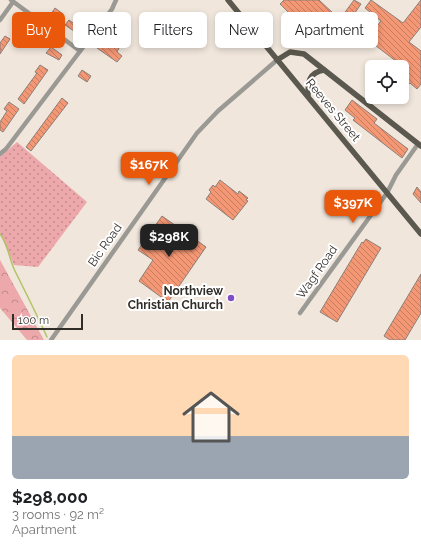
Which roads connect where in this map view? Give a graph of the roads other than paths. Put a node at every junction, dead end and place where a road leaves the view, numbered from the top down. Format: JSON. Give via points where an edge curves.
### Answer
{"nodes":[{"id":1,"x":116,"y":0,"type":"edge"},
{"id":2,"x":228,"y":0,"type":"edge"},
{"id":3,"x":12,"y":1,"type":"edge"},
{"id":4,"x":0,"y":20,"type":"edge"},
{"id":5,"x":80,"y":51,"type":"junction"},
{"id":6,"x":277,"y":60,"type":"junction"},
{"id":7,"x":324,"y":70,"type":"junction"},
{"id":8,"x":308,"y":96,"type":"junction"},
{"id":9,"x":420,"y":145,"type":"edge"},
{"id":10,"x":0,"y":154,"type":"edge"},
{"id":11,"x":387,"y":193,"type":"junction"},
{"id":12,"x":421,"y":234,"type":"edge"},
{"id":13,"x":300,"y":313,"type":"dead end"},
{"id":14,"x":51,"y":340,"type":"edge"}],
"edges":[{"from":1,"to":5,"type":"street"},
{"from":2,"to":6,"type":"main road","name":"Reeves Street"},
{"from":3,"to":4,"type":"street"},
{"from":3,"to":5,"type":"street"},
{"from":5,"to":10,"type":"street"},
{"from":6,"to":7,"type":"main road","via":[[286,54],[300,52]]},
{"from":6,"to":8,"type":"main road","name":"Reeves Street"},
{"from":6,"to":14,"type":"street","name":"Bic Road","via":[[218,111],[197,133]]},
{"from":7,"to":8,"type":"main road","via":[[314,73],[309,78]]},
{"from":7,"to":9,"type":"main road"},
{"from":8,"to":11,"type":"main road","name":"Reeves Street"},
{"from":9,"to":11,"type":"street","name":"Wagf Road","via":[[396,175]]},
{"from":11,"to":12,"type":"main road","name":"Reeves Street"},
{"from":11,"to":13,"type":"street","name":"Wagf Road"}]}
